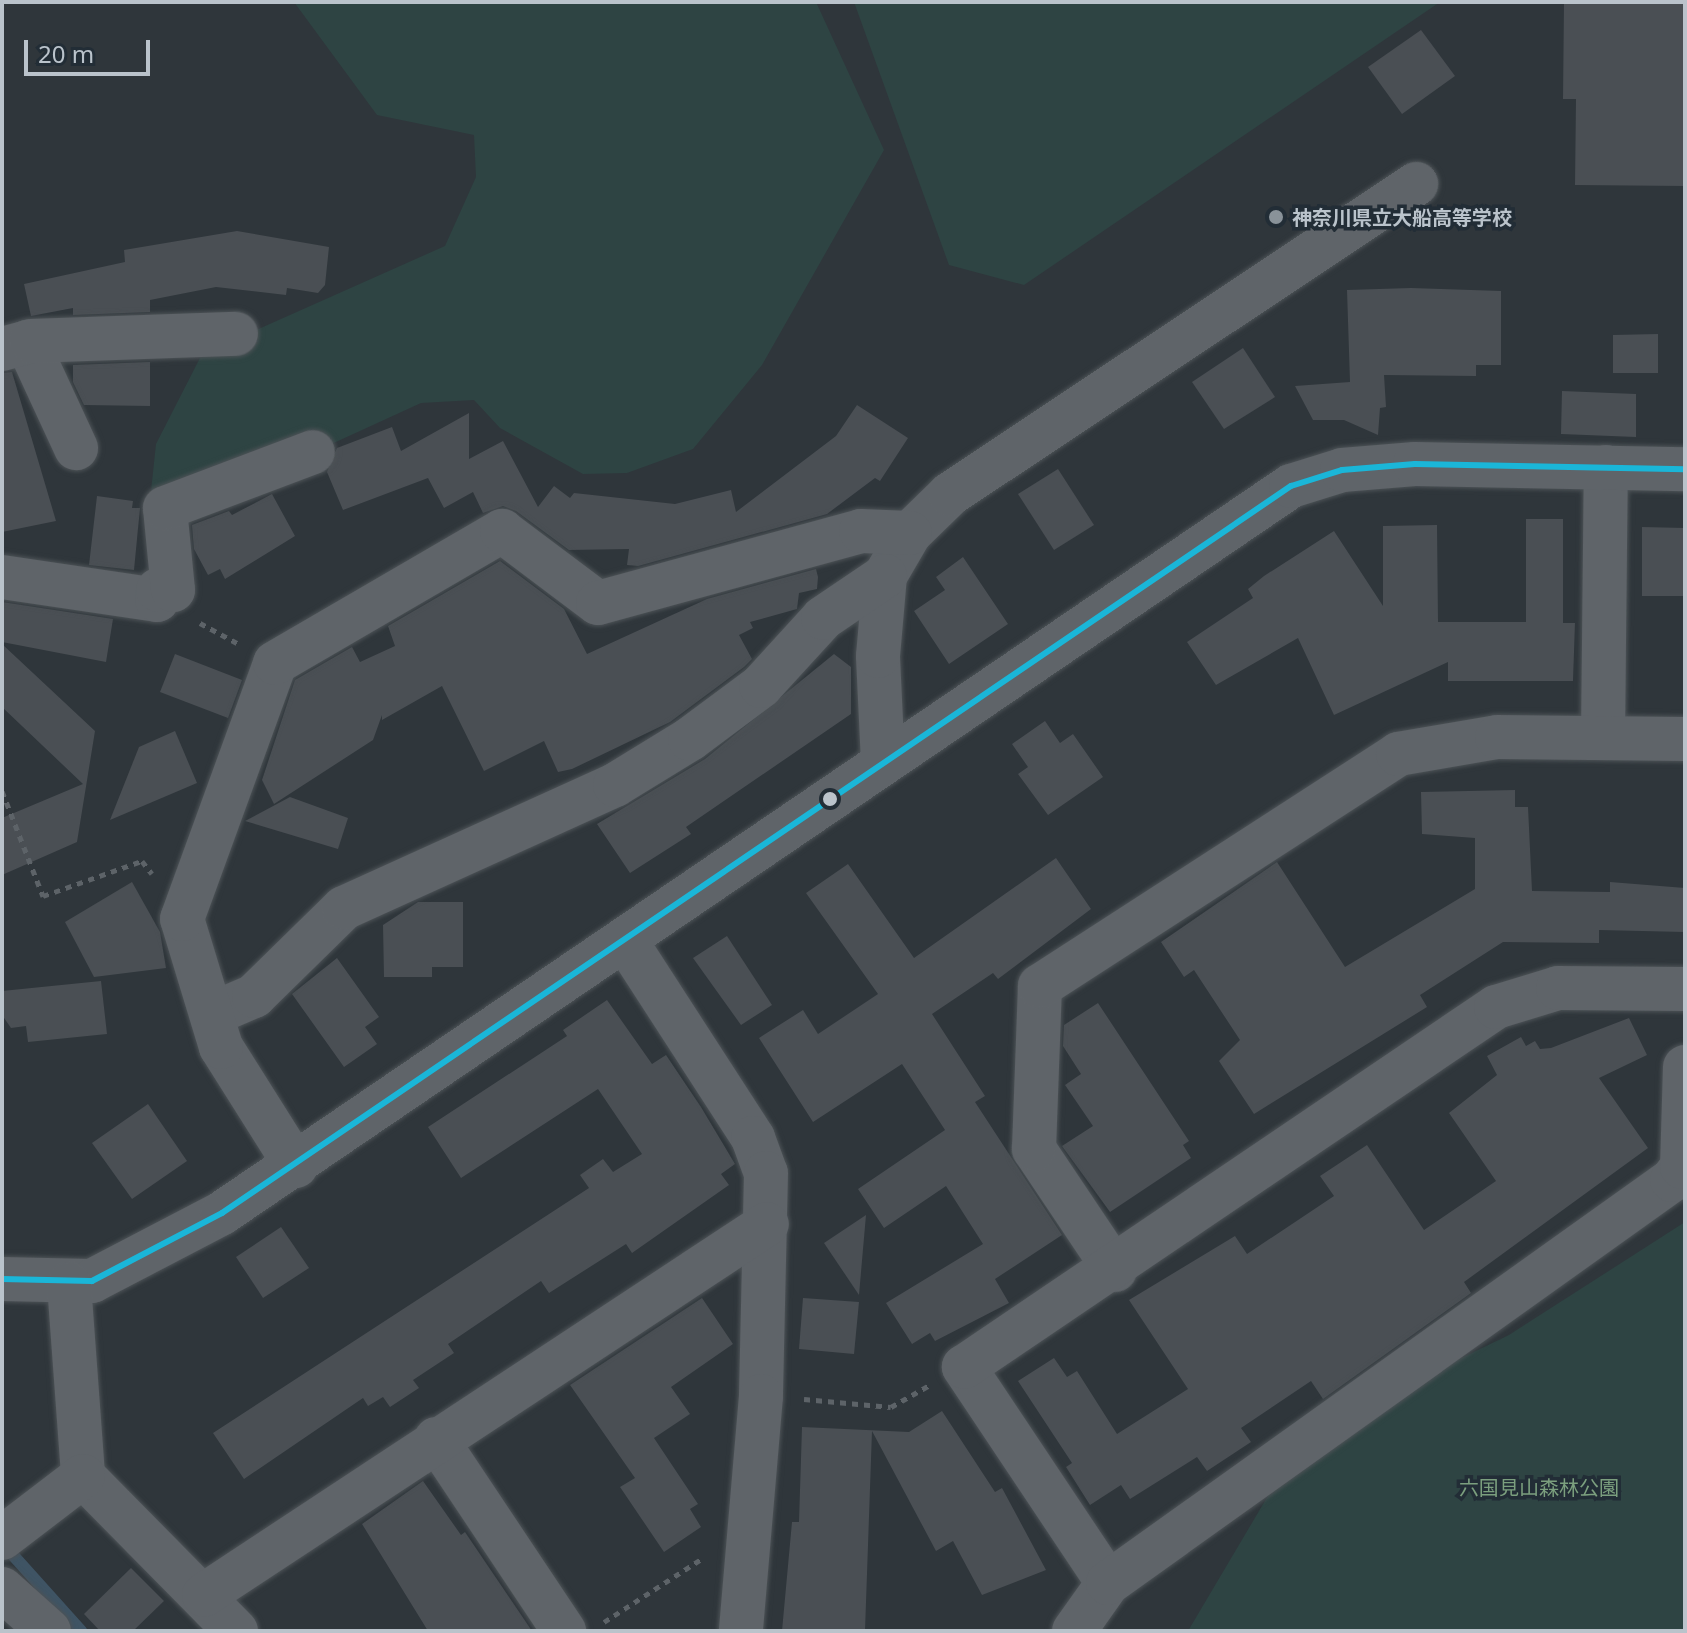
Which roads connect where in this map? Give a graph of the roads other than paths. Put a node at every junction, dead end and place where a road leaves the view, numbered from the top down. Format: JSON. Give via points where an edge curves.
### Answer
{"nodes":[{"id":1,"x":1416,"y":184,"type":"dead end"},
{"id":2,"x":236,"y":334,"type":"dead end"},
{"id":3,"x":14,"y":346,"type":"edge"},
{"id":4,"x":76,"y":448,"type":"dead end"},
{"id":5,"x":313,"y":452,"type":"dead end"},
{"id":6,"x":1606,"y":467,"type":"junction"},
{"id":7,"x":1685,"y":469,"type":"edge"},
{"id":8,"x":910,"y":533,"type":"junction"},
{"id":9,"x":885,"y":576,"type":"junction"},
{"id":10,"x":2,"y":577,"type":"edge"},
{"id":11,"x":1603,"y":738,"type":"junction"},
{"id":12,"x":1685,"y":739,"type":"edge"},
{"id":13,"x":883,"y":763,"type":"junction"},
{"id":14,"x":625,"y":940,"type":"junction"},
{"id":15,"x":1685,"y":989,"type":"edge"},
{"id":16,"x":212,"y":1014,"type":"junction"},
{"id":17,"x":1685,"y":1067,"type":"edge"},
{"id":18,"x":296,"y":1166,"type":"junction"},
{"id":19,"x":767,"y":1224,"type":"junction"},
{"id":20,"x":1115,"y":1270,"type":"junction"},
{"id":21,"x":2,"y":1279,"type":"edge"},
{"id":22,"x":69,"y":1284,"type":"junction"},
{"id":23,"x":436,"y":1439,"type":"junction"},
{"id":24,"x":83,"y":1476,"type":"junction"},
{"id":25,"x":2,"y":1538,"type":"edge"},
{"id":26,"x":1108,"y":1583,"type":"junction"},
{"id":27,"x":2,"y":1589,"type":"edge"},
{"id":28,"x":204,"y":1595,"type":"junction"},
{"id":29,"x":49,"y":1631,"type":"edge"},
{"id":30,"x":236,"y":1631,"type":"edge"},
{"id":31,"x":564,"y":1631,"type":"edge"},
{"id":32,"x":741,"y":1631,"type":"edge"},
{"id":33,"x":1074,"y":1631,"type":"edge"}],
"edges":[{"from":1,"to":8,"type":"street","via":[[950,494]]},
{"from":2,"to":3,"type":"street"},
{"from":3,"to":4,"type":"street"},
{"from":5,"to":10,"type":"street","via":[[165,508],[173,590],[158,590],[157,600]]},
{"from":6,"to":7,"type":"street"},
{"from":6,"to":11,"type":"street"},
{"from":6,"to":13,"type":"street","via":[[1415,464],[1342,470],[1291,486]]},
{"from":8,"to":9,"type":"street"},
{"from":8,"to":16,"type":"street","via":[[861,531],[598,603],[502,531],[275,663],[182,919]]},
{"from":9,"to":13,"type":"street","via":[[878,656]]},
{"from":9,"to":16,"type":"street","via":[[823,618],[761,686],[690,739],[615,785],[344,908],[254,996]]},
{"from":11,"to":12,"type":"street"},
{"from":11,"to":20,"type":"street","via":[[1497,737],[1398,754],[1040,986],[1034,1149]]},
{"from":13,"to":14,"type":"street"},
{"from":14,"to":18,"type":"street"},
{"from":14,"to":19,"type":"street","via":[[753,1138],[766,1173]]},
{"from":15,"to":20,"type":"street","via":[[1558,988],[1496,1007]]},
{"from":16,"to":18,"type":"street","via":[[221,1047]]},
{"from":17,"to":26,"type":"street","via":[[1682,1167],[1672,1180]]},
{"from":18,"to":22,"type":"street","via":[[153,1254],[92,1281]]},
{"from":19,"to":23,"type":"street"},
{"from":19,"to":32,"type":"street","via":[[761,1396]]},
{"from":20,"to":26,"type":"street","via":[[964,1367]]},
{"from":21,"to":22,"type":"street"},
{"from":22,"to":24,"type":"street"},
{"from":23,"to":28,"type":"street"},
{"from":23,"to":31,"type":"street"},
{"from":24,"to":25,"type":"street"},
{"from":24,"to":28,"type":"street"},
{"from":26,"to":33,"type":"street"},
{"from":27,"to":29,"type":"street"},
{"from":28,"to":30,"type":"street"}]}
